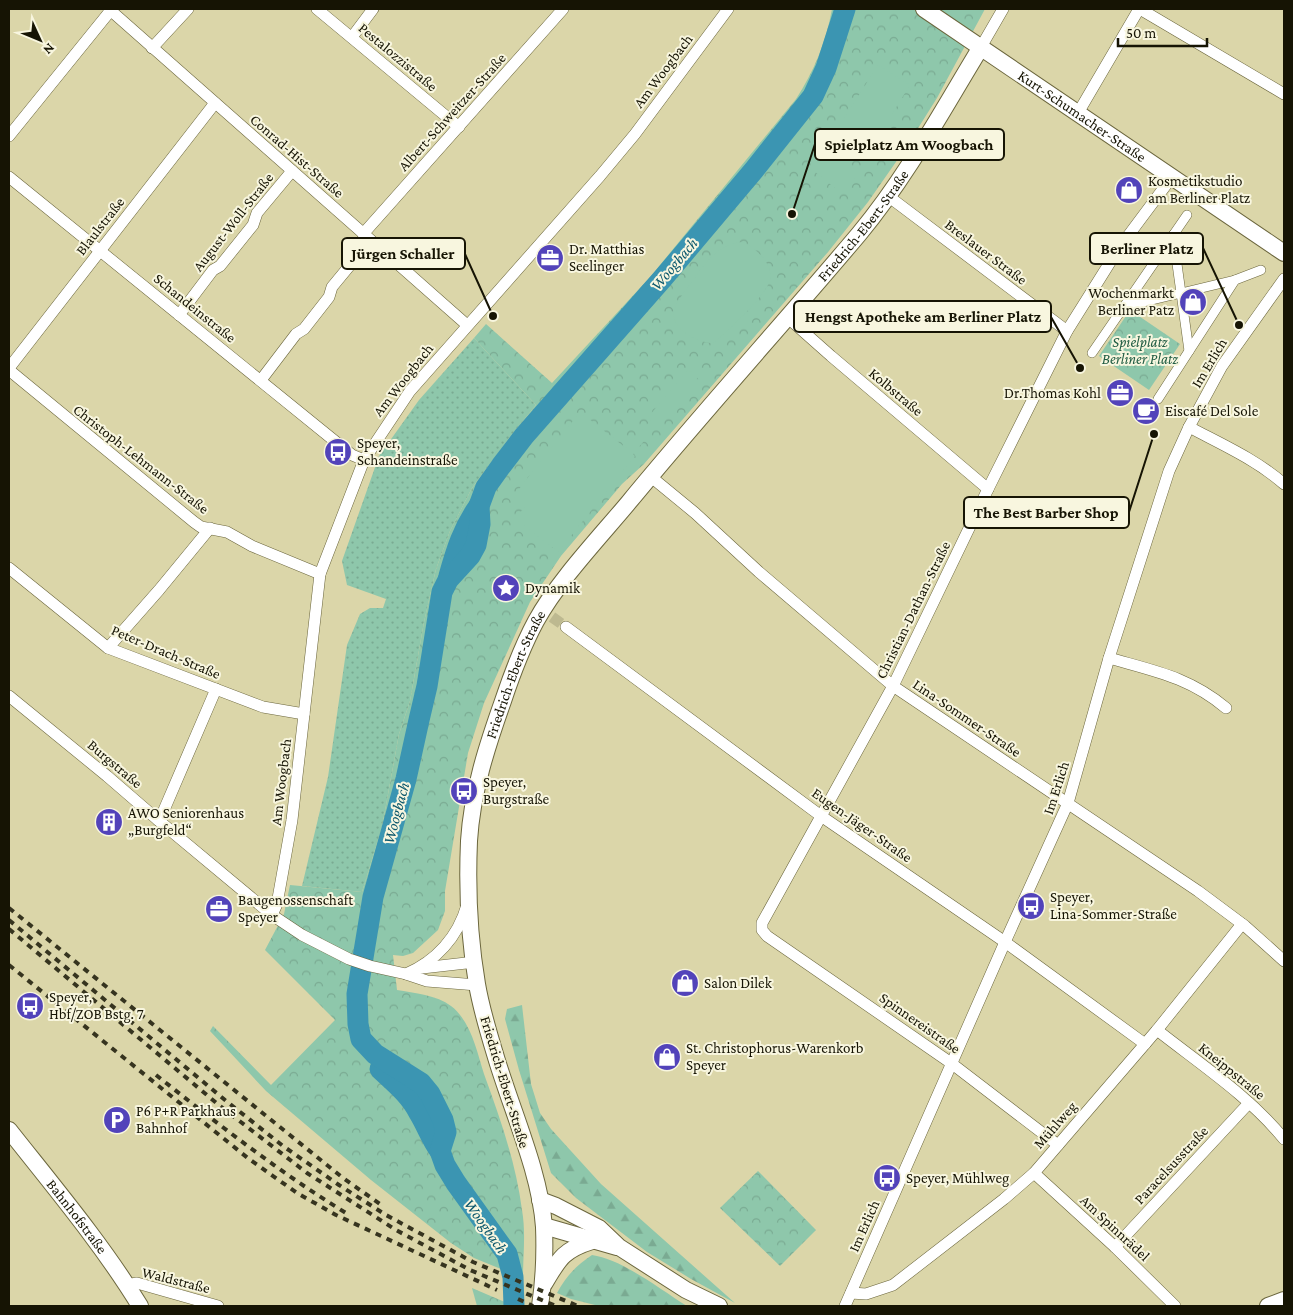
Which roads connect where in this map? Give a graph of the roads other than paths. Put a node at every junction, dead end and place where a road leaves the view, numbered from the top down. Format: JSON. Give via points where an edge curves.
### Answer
{"nodes":[{"id":1,"x":188,"y":9,"type":"edge"},
{"id":2,"x":317,"y":9,"type":"edge"},
{"id":3,"x":373,"y":9,"type":"edge"},
{"id":4,"x":563,"y":9,"type":"edge"},
{"id":5,"x":728,"y":9,"type":"edge"},
{"id":6,"x":924,"y":9,"type":"edge"},
{"id":7,"x":1003,"y":9,"type":"edge"},
{"id":8,"x":1140,"y":9,"type":"edge"},
{"id":9,"x":110,"y":10,"type":"edge"},
{"id":10,"x":352,"y":37,"type":"junction"},
{"id":11,"x":981,"y":47,"type":"junction"},
{"id":12,"x":152,"y":48,"type":"junction"},
{"id":13,"x":1284,"y":94,"type":"edge"},
{"id":14,"x":215,"y":103,"type":"junction"},
{"id":15,"x":1078,"y":112,"type":"junction"},
{"id":16,"x":459,"y":128,"type":"junction"},
{"id":17,"x":9,"y":136,"type":"edge"},
{"id":18,"x":292,"y":171,"type":"junction"},
{"id":19,"x":1172,"y":176,"type":"junction"},
{"id":20,"x":9,"y":177,"type":"edge"},
{"id":21,"x":888,"y":196,"type":"junction"},
{"id":22,"x":1187,"y":215,"type":"dead end"},
{"id":23,"x":1173,"y":236,"type":"junction"},
{"id":24,"x":367,"y":237,"type":"junction"},
{"id":25,"x":1147,"y":245,"type":"dead end"},
{"id":26,"x":100,"y":251,"type":"junction"},
{"id":27,"x":1284,"y":253,"type":"edge"},
{"id":28,"x":1160,"y":254,"type":"junction"},
{"id":29,"x":1261,"y":270,"type":"dead end"},
{"id":30,"x":1235,"y":280,"type":"junction"},
{"id":31,"x":1284,"y":280,"type":"edge"},
{"id":32,"x":1181,"y":293,"type":"junction"},
{"id":33,"x":1123,"y":307,"type":"junction"},
{"id":34,"x":179,"y":315,"type":"junction"},
{"id":35,"x":787,"y":316,"type":"junction"},
{"id":36,"x":467,"y":325,"type":"junction"},
{"id":37,"x":1067,"y":331,"type":"junction"},
{"id":38,"x":1189,"y":351,"type":"junction"},
{"id":39,"x":1092,"y":353,"type":"dead end"},
{"id":40,"x":9,"y":369,"type":"edge"},
{"id":41,"x":261,"y":380,"type":"junction"},
{"id":42,"x":1158,"y":399,"type":"dead end"},
{"id":43,"x":1190,"y":427,"type":"junction"},
{"id":44,"x":364,"y":460,"type":"junction"},
{"id":45,"x":650,"y":476,"type":"junction"},
{"id":46,"x":1284,"y":484,"type":"edge"},
{"id":47,"x":988,"y":489,"type":"junction"},
{"id":48,"x":210,"y":528,"type":"junction"},
{"id":49,"x":9,"y":568,"type":"edge"},
{"id":50,"x":320,"y":574,"type":"junction"},
{"id":51,"x":566,"y":627,"type":"tunnel mouth"},
{"id":52,"x":108,"y":648,"type":"junction"},
{"id":53,"x":1109,"y":658,"type":"junction"},
{"id":54,"x":893,"y":686,"type":"junction"},
{"id":55,"x":216,"y":690,"type":"junction"},
{"id":56,"x":9,"y":696,"type":"edge"},
{"id":57,"x":1226,"y":708,"type":"dead end"},
{"id":58,"x":304,"y":714,"type":"junction"},
{"id":59,"x":1068,"y":803,"type":"junction"},
{"id":60,"x":821,"y":816,"type":"junction"},
{"id":61,"x":158,"y":820,"type":"junction"},
{"id":62,"x":469,"y":898,"type":"junction"},
{"id":63,"x":272,"y":915,"type":"junction"},
{"id":64,"x":1242,"y":924,"type":"junction"},
{"id":65,"x":762,"y":930,"type":"joint"},
{"id":66,"x":1005,"y":942,"type":"junction"},
{"id":67,"x":1284,"y":961,"type":"edge"},
{"id":68,"x":475,"y":962,"type":"junction"},
{"id":69,"x":419,"y":968,"type":"junction"},
{"id":70,"x":401,"y":973,"type":"junction"},
{"id":71,"x":477,"y":985,"type":"junction"},
{"id":72,"x":1157,"y":1030,"type":"junction"},
{"id":73,"x":1145,"y":1044,"type":"junction"},
{"id":74,"x":951,"y":1063,"type":"junction"},
{"id":75,"x":1249,"y":1103,"type":"junction"},
{"id":76,"x":9,"y":1130,"type":"edge"},
{"id":77,"x":1284,"y":1139,"type":"edge"},
{"id":78,"x":1058,"y":1145,"type":"junction"},
{"id":79,"x":1034,"y":1173,"type":"junction"},
{"id":80,"x":540,"y":1200,"type":"junction"},
{"id":81,"x":544,"y":1226,"type":"junction"},
{"id":82,"x":592,"y":1241,"type":"junction"},
{"id":83,"x":619,"y":1247,"type":"junction"},
{"id":84,"x":1115,"y":1247,"type":"junction"},
{"id":85,"x":544,"y":1284,"type":"junction"},
{"id":86,"x":127,"y":1285,"type":"junction"},
{"id":87,"x":851,"y":1293,"type":"junction"},
{"id":88,"x":1284,"y":1300,"type":"edge"},
{"id":89,"x":140,"y":1306,"type":"edge"},
{"id":90,"x":218,"y":1306,"type":"edge"},
{"id":91,"x":540,"y":1306,"type":"edge"},
{"id":92,"x":719,"y":1306,"type":"edge"},
{"id":93,"x":846,"y":1306,"type":"edge"},
{"id":94,"x":1175,"y":1306,"type":"edge"},
{"id":95,"x":1268,"y":1306,"type":"edge"}],
"edges":[{"from":1,"to":12,"type":"street"},
{"from":2,"to":10,"type":"street","name":"Pestalozzistraße"},
{"from":3,"to":10,"type":"street"},
{"from":4,"to":16,"type":"street","name":"Albert-Schweitzer-Straße"},
{"from":5,"to":36,"type":"street","name":"Am Woogbach","via":[[635,134]]},
{"from":6,"to":11,"type":"main road","name":"Kurt-Schumacher-Straße"},
{"from":7,"to":11,"type":"street","name":"Friedrich-Ebert-Straße"},
{"from":8,"to":13,"type":"street"},
{"from":8,"to":15,"type":"street"},
{"from":9,"to":12,"type":"street","name":"Conrad-Hist-Straße"},
{"from":9,"to":17,"type":"street"},
{"from":10,"to":16,"type":"street","name":"Pestalozzistraße"},
{"from":11,"to":15,"type":"main road","name":"Kurt-Schumacher-Straße"},
{"from":11,"to":21,"type":"main road","name":"Friedrich-Ebert-Straße","via":[[912,163]]},
{"from":12,"to":14,"type":"street","name":"Conrad-Hist-Straße"},
{"from":14,"to":18,"type":"street","name":"Conrad-Hist-Straße"},
{"from":14,"to":26,"type":"street","name":"Blaulstraße"},
{"from":15,"to":19,"type":"main road","name":"Kurt-Schumacher-Straße"},
{"from":16,"to":24,"type":"street","name":"Albert-Schweitzer-Straße"},
{"from":18,"to":24,"type":"street","name":"Conrad-Hist-Straße"},
{"from":18,"to":34,"type":"street","name":"August-Woll-Straße","via":[[258,213],[253,225]]},
{"from":19,"to":27,"type":"main road","name":"Kurt-Schumacher-Straße"},
{"from":19,"to":37,"type":"street","name":"Christian-Dathan-Straße","via":[[1119,248]]},
{"from":20,"to":26,"type":"street","name":"Schandeinstraße"},
{"from":21,"to":35,"type":"main road","name":"Friedrich-Ebert-Straße"},
{"from":21,"to":37,"type":"street","name":"Breslauer Straße"},
{"from":22,"to":23,"type":"street"},
{"from":23,"to":28,"type":"street"},
{"from":23,"to":32,"type":"street"},
{"from":24,"to":36,"type":"street","name":"Conrad-Hist-Straße"},
{"from":24,"to":41,"type":"street","name":"Albert-Schweitzer-Straße","via":[[332,287],[329,297]]},
{"from":25,"to":28,"type":"street"},
{"from":26,"to":34,"type":"street","name":"Schandeinstraße"},
{"from":26,"to":40,"type":"street","name":"Blaulstraße"},
{"from":28,"to":33,"type":"street"},
{"from":29,"to":30,"type":"street"},
{"from":30,"to":32,"type":"street"},
{"from":30,"to":38,"type":"street"},
{"from":31,"to":43,"type":"street","name":"Im Erlich","via":[[1222,366]]},
{"from":32,"to":33,"type":"street"},
{"from":32,"to":38,"type":"street"},
{"from":33,"to":39,"type":"street"},
{"from":34,"to":41,"type":"street","name":"Schandeinstraße"},
{"from":35,"to":45,"type":"main road","name":"Friedrich-Ebert-Straße"},
{"from":35,"to":47,"type":"street","name":"Kolbstraße"},
{"from":36,"to":44,"type":"street","name":"Am Woogbach","via":[[410,391]]},
{"from":37,"to":47,"type":"street","name":"Christian-Dathan-Straße"},
{"from":38,"to":42,"type":"street"},
{"from":40,"to":48,"type":"street","name":"Christoph-Lehmann-Straße","via":[[194,522]]},
{"from":41,"to":44,"type":"street","name":"Schandeinstraße","via":[[352,455]]},
{"from":43,"to":46,"type":"street","via":[[1247,458]]},
{"from":43,"to":53,"type":"street","name":"Im Erlich","via":[[1169,471]]},
{"from":44,"to":50,"type":"street","name":"Am Woogbach"},
{"from":45,"to":54,"type":"street","name":"Lina-Sommer-Straße"},
{"from":45,"to":62,"type":"main road","name":"Friedrich-Ebert-Straße","via":[[562,583],[517,662],[484,752],[470,836]]},
{"from":47,"to":54,"type":"street","name":"Christian-Dathan-Straße"},
{"from":48,"to":50,"type":"street","name":"Christoph-Lehmann-Straße","via":[[227,532]]},
{"from":48,"to":52,"type":"street"},
{"from":49,"to":52,"type":"street","name":"Peter-Drach-Straße"},
{"from":50,"to":58,"type":"street","name":"Am Woogbach"},
{"from":51,"to":60,"type":"street","name":"Eugen-Jäger-Straße"},
{"from":52,"to":55,"type":"street","name":"Peter-Drach-Straße"},
{"from":53,"to":57,"type":"street","via":[[1186,681]]},
{"from":53,"to":59,"type":"street","name":"Im Erlich"},
{"from":54,"to":59,"type":"street","name":"Lina-Sommer-Straße"},
{"from":54,"to":60,"type":"street","name":"Christian-Dathan-Straße"},
{"from":55,"to":58,"type":"street","name":"Peter-Drach-Straße","via":[[263,707]]},
{"from":55,"to":61,"type":"street"},
{"from":56,"to":61,"type":"street","name":"Burgstraße"},
{"from":58,"to":63,"type":"street","name":"Am Woogbach","via":[[292,820],[277,904]]},
{"from":59,"to":64,"type":"street","name":"Lina-Sommer-Straße"},
{"from":59,"to":66,"type":"street","name":"Im Erlich"},
{"from":60,"to":65,"type":"street","name":"Christian-Dathan-Straße","via":[[762,923]]},
{"from":60,"to":66,"type":"street","name":"Eugen-Jäger-Straße"},
{"from":61,"to":63,"type":"street","name":"Burgstraße"},
{"from":62,"to":68,"type":"main road","name":"Friedrich-Ebert-Straße"},
{"from":62,"to":69,"type":"street","via":[[446,946]]},
{"from":63,"to":70,"type":"street","name":"Burgstraße","via":[[302,936],[349,959]]},
{"from":64,"to":67,"type":"street","name":"Lina-Sommer-Straße"},
{"from":64,"to":72,"type":"street","name":"Mühlweg"},
{"from":65,"to":74,"type":"street","name":"Spinnereistraße"},
{"from":66,"to":73,"type":"street","name":"Eugen-Jäger-Straße"},
{"from":66,"to":74,"type":"street","name":"Im Erlich"},
{"from":68,"to":69,"type":"street"},
{"from":68,"to":71,"type":"main road","name":"Friedrich-Ebert-Straße"},
{"from":69,"to":70,"type":"street"},
{"from":70,"to":71,"type":"street","name":"Burgstraße","via":[[427,981]]},
{"from":71,"to":80,"type":"main road","name":"Friedrich-Ebert-Straße"},
{"from":72,"to":73,"type":"street","name":"Mühlweg"},
{"from":72,"to":75,"type":"street","name":"Kneippstraße"},
{"from":73,"to":78,"type":"street","name":"Mühlweg"},
{"from":74,"to":78,"type":"street","name":"Spinnereistraße"},
{"from":74,"to":87,"type":"street","name":"Im Erlich"},
{"from":75,"to":77,"type":"street","name":"Kneippstraße"},
{"from":75,"to":84,"type":"street","name":"Paracelsusstraße"},
{"from":76,"to":86,"type":"main road","name":"Bahnhofstraße"},
{"from":78,"to":79,"type":"street","name":"Mühlweg"},
{"from":79,"to":84,"type":"street","name":"Am Spinnrädel"},
{"from":79,"to":87,"type":"street","name":"Mühlweg","via":[[894,1285],[866,1294]]},
{"from":80,"to":81,"type":"main road","name":"Friedrich-Ebert-Straße"},
{"from":80,"to":83,"type":"main road","via":[[599,1228]]},
{"from":81,"to":82,"type":"main road"},
{"from":81,"to":85,"type":"main road","name":"Friedrich-Ebert-Straße"},
{"from":82,"to":83,"type":"main road"},
{"from":82,"to":85,"type":"main road","via":[[566,1252]]},
{"from":83,"to":92,"type":"main road","via":[[686,1290]]},
{"from":84,"to":94,"type":"street","name":"Am Spinnrädel"},
{"from":85,"to":91,"type":"main road","name":"Friedrich-Ebert-Straße"},
{"from":86,"to":89,"type":"main road","name":"Bahnhofstraße"},
{"from":86,"to":90,"type":"street","name":"Waldstraße","via":[[137,1283]]},
{"from":87,"to":93,"type":"street","name":"Im Erlich"},
{"from":88,"to":95,"type":"main road"}]}
